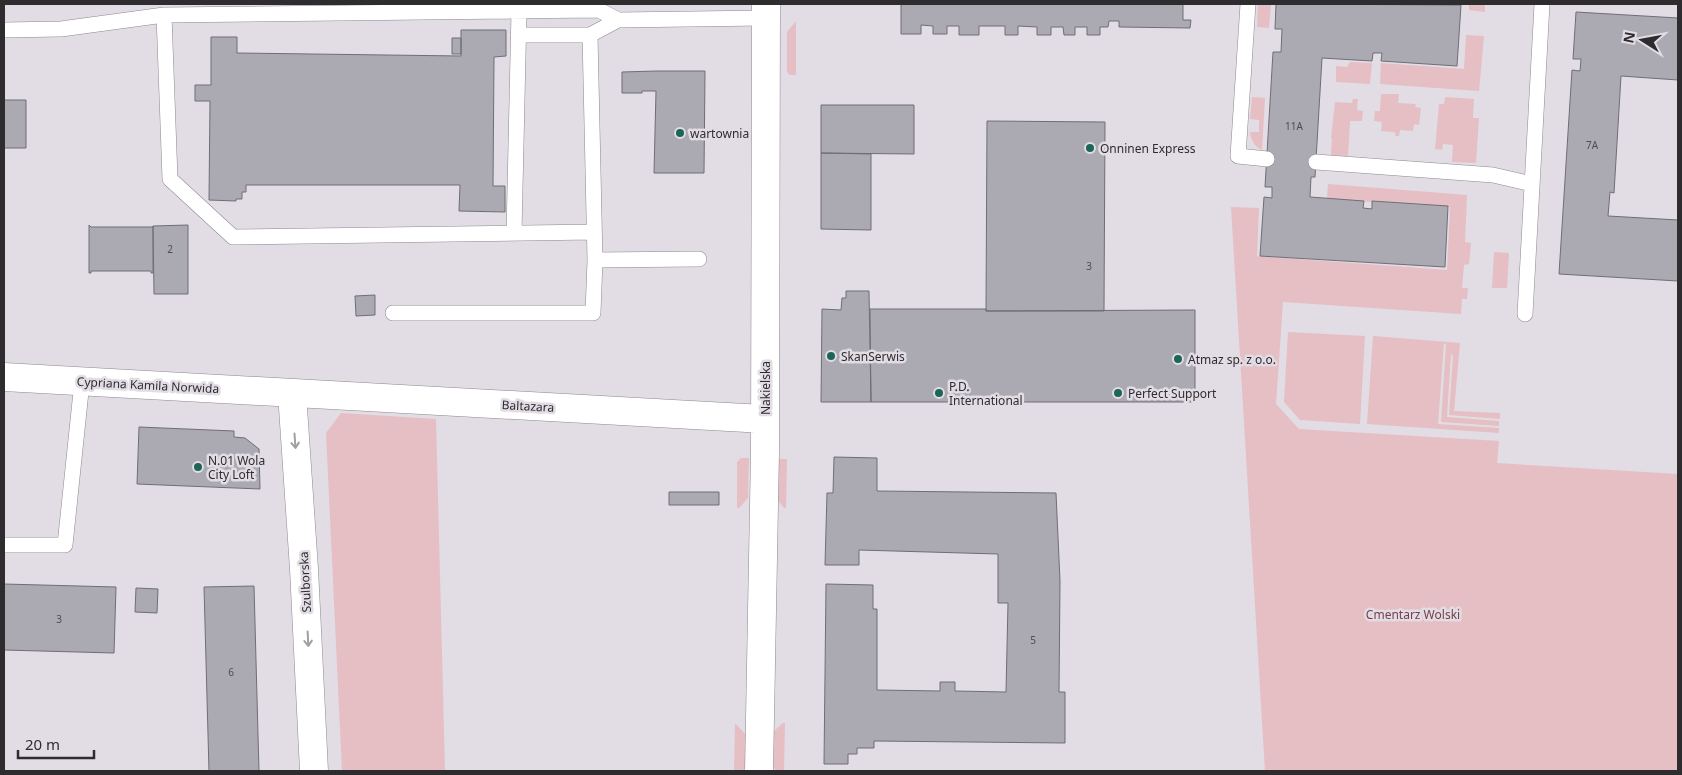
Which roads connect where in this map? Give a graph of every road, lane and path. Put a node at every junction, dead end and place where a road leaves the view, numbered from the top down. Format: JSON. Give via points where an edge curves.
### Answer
{"nodes":[{"id":1,"x":1248,"y":4,"type":"edge"},
{"id":2,"x":1542,"y":4,"type":"edge"},
{"id":3,"x":519,"y":11,"type":"junction"},
{"id":4,"x":766,"y":11,"type":"edge"},
{"id":5,"x":164,"y":15,"type":"junction"},
{"id":6,"x":618,"y":20,"type":"junction"},
{"id":7,"x":4,"y":30,"type":"edge"},
{"id":8,"x":518,"y":35,"type":"junction"},
{"id":9,"x":590,"y":35,"type":"junction"},
{"id":10,"x":1267,"y":159,"type":"dead end"},
{"id":11,"x":1316,"y":162,"type":"dead end"},
{"id":12,"x":1532,"y":184,"type":"junction"},
{"id":13,"x":594,"y":232,"type":"junction"},
{"id":14,"x":514,"y":233,"type":"junction"},
{"id":15,"x":699,"y":259,"type":"dead end"},
{"id":16,"x":595,"y":260,"type":"junction"},
{"id":17,"x":393,"y":313,"type":"dead end"},
{"id":18,"x":1525,"y":314,"type":"dead end"},
{"id":19,"x":4,"y":377,"type":"edge"},
{"id":20,"x":82,"y":382,"type":"junction"},
{"id":21,"x":292,"y":393,"type":"junction"},
{"id":22,"x":765,"y":419,"type":"junction"},
{"id":23,"x":4,"y":544,"type":"edge"},
{"id":24,"x":314,"y":771,"type":"edge"},
{"id":25,"x":759,"y":771,"type":"edge"}],
"edges":[{"from":1,"to":10,"type":"lane","via":[[1238,156]]},
{"from":2,"to":12,"type":"lane"},
{"from":3,"to":5,"type":"lane"},
{"from":3,"to":6,"type":"lane","via":[[599,10]]},
{"from":3,"to":8,"type":"lane"},
{"from":4,"to":6,"type":"lane"},
{"from":4,"to":22,"type":"street","name":"Nakielska"},
{"from":5,"to":7,"type":"lane","via":[[61,29]]},
{"from":5,"to":14,"type":"lane","via":[[170,179],[233,237]]},
{"from":6,"to":9,"type":"lane"},
{"from":8,"to":9,"type":"lane"},
{"from":8,"to":14,"type":"lane"},
{"from":9,"to":13,"type":"lane"},
{"from":11,"to":12,"type":"lane","via":[[1493,175]]},
{"from":12,"to":18,"type":"lane"},
{"from":13,"to":14,"type":"lane"},
{"from":13,"to":16,"type":"lane"},
{"from":15,"to":16,"type":"lane"},
{"from":16,"to":17,"type":"lane","via":[[593,313]]},
{"from":19,"to":20,"type":"street","name":"Cypriana Kamila Norwida"},
{"from":20,"to":21,"type":"street","name":"Cypriana Kamila Norwida"},
{"from":20,"to":23,"type":"lane","via":[[65,545]]},
{"from":21,"to":22,"type":"street","name":"Baltazara"},
{"from":21,"to":24,"type":"street","name":"Szulborska","one_way":true},
{"from":22,"to":25,"type":"street","name":"Nakielska"}]}
